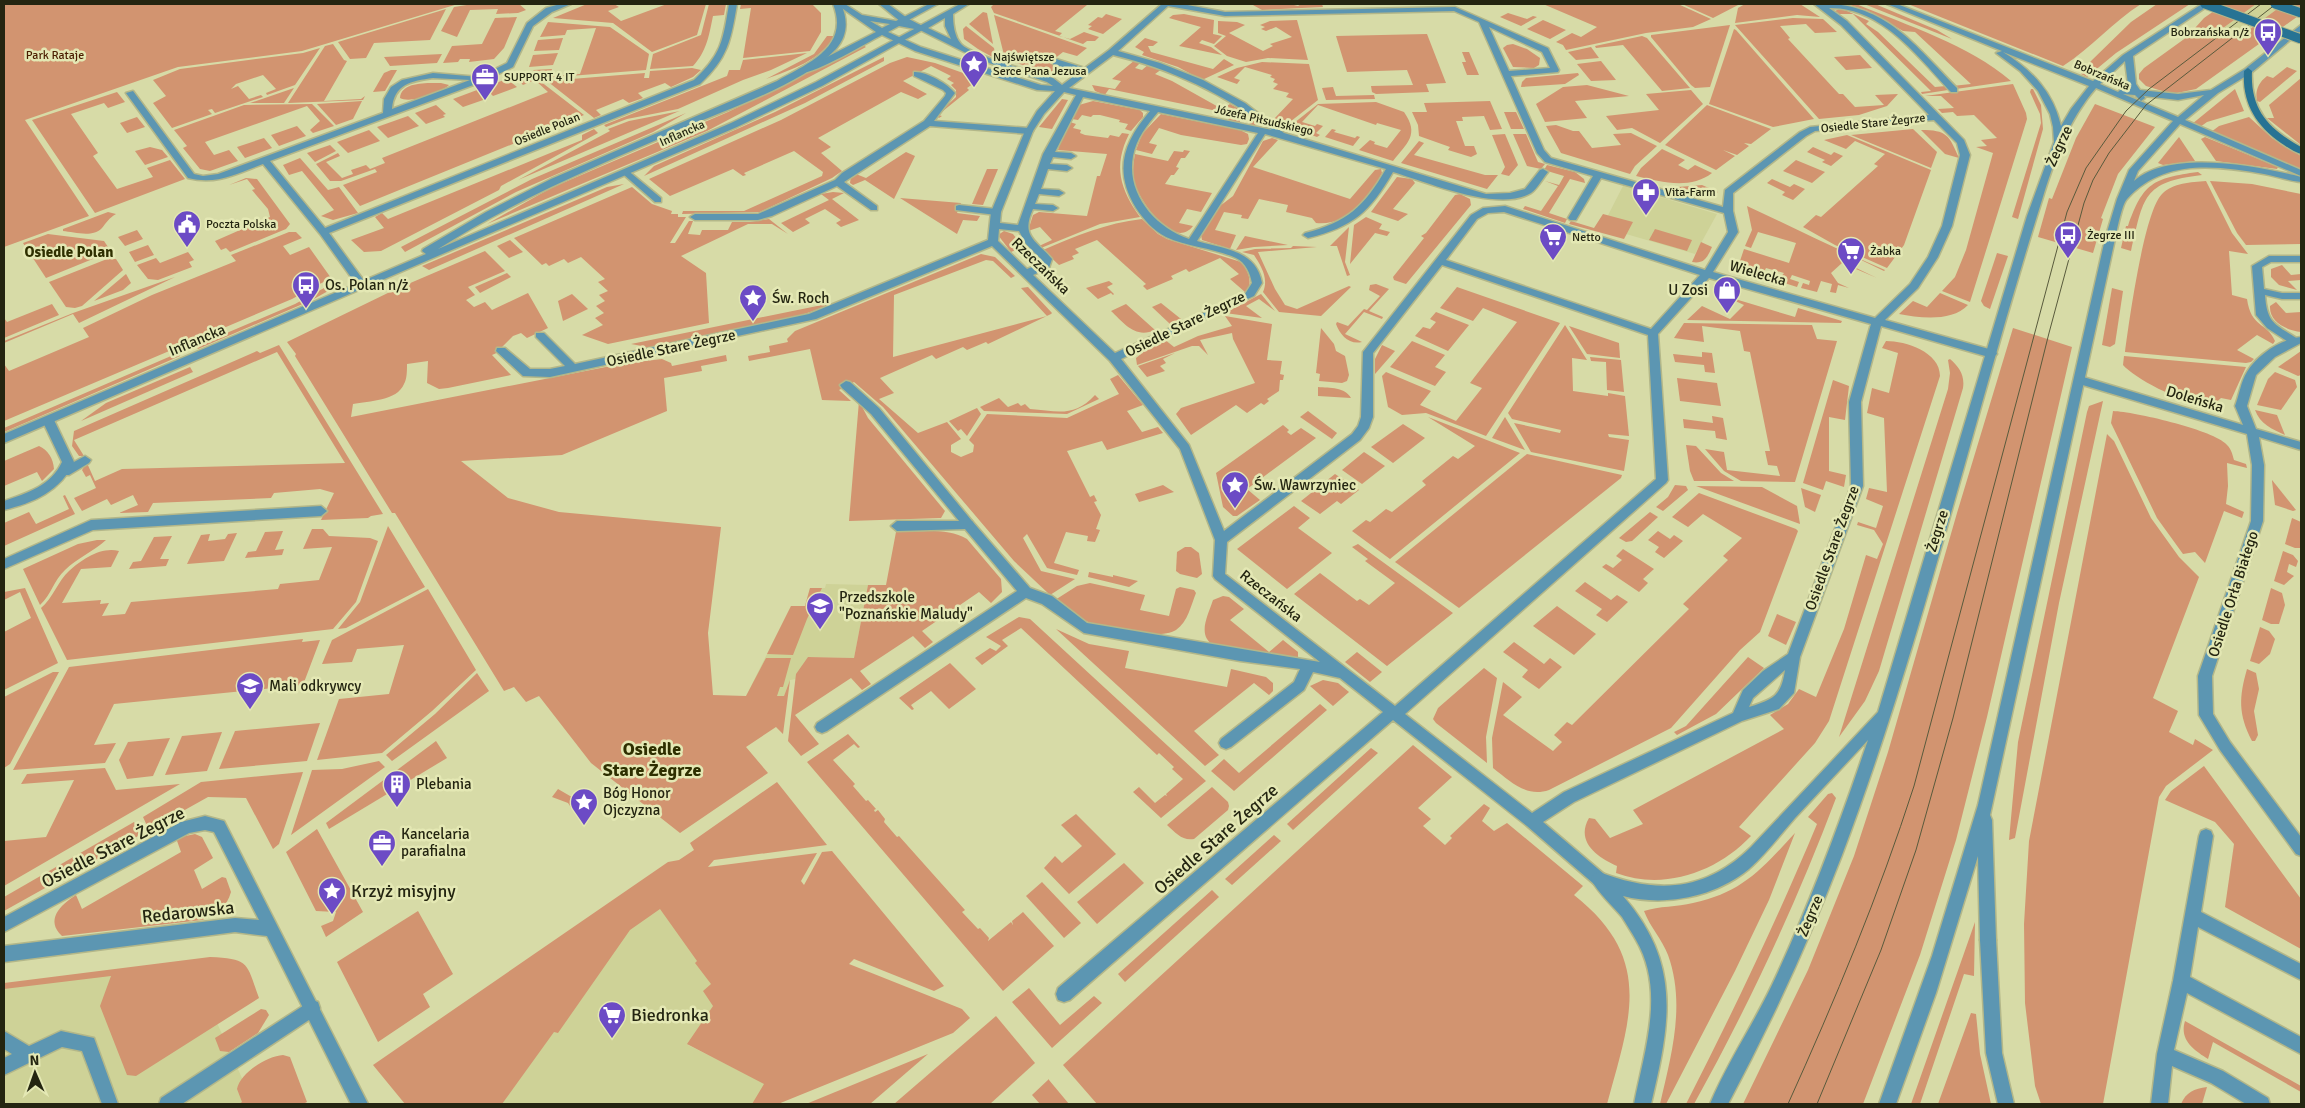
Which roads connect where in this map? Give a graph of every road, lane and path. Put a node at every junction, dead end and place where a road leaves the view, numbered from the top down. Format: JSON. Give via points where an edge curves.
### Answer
{"nodes":[{"id":1,"x":567,"y":4,"type":"edge"},
{"id":2,"x":733,"y":4,"type":"edge"},
{"id":3,"x":838,"y":4,"type":"edge"},
{"id":4,"x":882,"y":4,"type":"edge"},
{"id":5,"x":934,"y":4,"type":"edge"},
{"id":6,"x":965,"y":4,"type":"edge"},
{"id":7,"x":1166,"y":4,"type":"edge"},
{"id":8,"x":1170,"y":4,"type":"edge"},
{"id":9,"x":1891,"y":4,"type":"edge"},
{"id":10,"x":2206,"y":4,"type":"edge"},
{"id":11,"x":2275,"y":4,"type":"edge"},
{"id":12,"x":1820,"y":5,"type":"edge"},
{"id":13,"x":850,"y":11,"type":"junction"},
{"id":14,"x":949,"y":13,"type":"junction"},
{"id":15,"x":2301,"y":13,"type":"edge"},
{"id":16,"x":1482,"y":21,"type":"junction"},
{"id":17,"x":901,"y":22,"type":"junction"},
{"id":18,"x":2301,"y":27,"type":"edge"},
{"id":19,"x":922,"y":28,"type":"junction"},
{"id":20,"x":882,"y":32,"type":"junction"},
{"id":21,"x":1976,"y":39,"type":"junction"},
{"id":22,"x":2301,"y":39,"type":"edge"},
{"id":23,"x":899,"y":40,"type":"junction"},
{"id":24,"x":958,"y":46,"type":"junction"},
{"id":25,"x":1112,"y":52,"type":"junction"},
{"id":26,"x":2129,"y":56,"type":"junction"},
{"id":27,"x":1056,"y":62,"type":"dead end"},
{"id":28,"x":1085,"y":71,"type":"junction"},
{"id":29,"x":2248,"y":71,"type":"junction"},
{"id":30,"x":917,"y":74,"type":"dead end"},
{"id":31,"x":1505,"y":74,"type":"junction"},
{"id":32,"x":793,"y":75,"type":"junction"},
{"id":33,"x":481,"y":79,"type":"junction"},
{"id":34,"x":2095,"y":85,"type":"junction"},
{"id":35,"x":1062,"y":88,"type":"junction"},
{"id":36,"x":1954,"y":90,"type":"dead end"},
{"id":37,"x":2215,"y":90,"type":"junction"},
{"id":38,"x":130,"y":92,"type":"dead end"},
{"id":39,"x":1081,"y":94,"type":"junction"},
{"id":40,"x":2137,"y":94,"type":"junction"},
{"id":41,"x":1155,"y":110,"type":"junction"},
{"id":42,"x":387,"y":114,"type":"junction"},
{"id":43,"x":1936,"y":117,"type":"junction"},
{"id":44,"x":2177,"y":121,"type":"junction"},
{"id":45,"x":928,"y":123,"type":"junction"},
{"id":46,"x":1029,"y":131,"type":"junction"},
{"id":47,"x":1263,"y":131,"type":"junction"},
{"id":48,"x":1284,"y":135,"type":"junction"},
{"id":49,"x":2058,"y":145,"type":"junction"},
{"id":50,"x":2301,"y":150,"type":"edge"},
{"id":51,"x":1048,"y":154,"type":"junction"},
{"id":52,"x":1071,"y":156,"type":"dead end"},
{"id":53,"x":265,"y":161,"type":"junction"},
{"id":54,"x":1044,"y":166,"type":"junction"},
{"id":55,"x":1067,"y":168,"type":"dead end"},
{"id":56,"x":1391,"y":168,"type":"junction"},
{"id":57,"x":626,"y":172,"type":"junction"},
{"id":58,"x":1543,"y":172,"type":"dead end"},
{"id":59,"x":2301,"y":173,"type":"edge"},
{"id":60,"x":1598,"y":176,"type":"junction"},
{"id":61,"x":2301,"y":180,"type":"edge"},
{"id":62,"x":838,"y":182,"type":"junction"},
{"id":63,"x":1034,"y":192,"type":"junction"},
{"id":64,"x":1058,"y":193,"type":"dead end"},
{"id":65,"x":2122,"y":199,"type":"junction"},
{"id":66,"x":658,"y":200,"type":"dead end"},
{"id":67,"x":1030,"y":206,"type":"junction"},
{"id":68,"x":874,"y":208,"type":"dead end"},
{"id":69,"x":959,"y":208,"type":"dead end"},
{"id":70,"x":1054,"y":208,"type":"dead end"},
{"id":71,"x":1728,"y":211,"type":"junction"},
{"id":72,"x":996,"y":212,"type":"junction"},
{"id":73,"x":695,"y":217,"type":"dead end"},
{"id":74,"x":1573,"y":218,"type":"dead end"},
{"id":75,"x":995,"y":225,"type":"junction"},
{"id":76,"x":1022,"y":229,"type":"junction"},
{"id":77,"x":323,"y":232,"type":"junction"},
{"id":78,"x":1308,"y":234,"type":"dead end"},
{"id":79,"x":993,"y":242,"type":"junction"},
{"id":80,"x":1192,"y":242,"type":"junction"},
{"id":81,"x":2301,"y":259,"type":"edge"},
{"id":82,"x":1440,"y":262,"type":"junction"},
{"id":83,"x":402,"y":268,"type":"junction"},
{"id":84,"x":1025,"y":274,"type":"junction"},
{"id":85,"x":1706,"y":274,"type":"junction"},
{"id":86,"x":362,"y":285,"type":"junction"},
{"id":87,"x":2259,"y":291,"type":"junction"},
{"id":88,"x":2301,"y":296,"type":"edge"},
{"id":89,"x":1877,"y":322,"type":"junction"},
{"id":90,"x":1653,"y":333,"type":"junction"},
{"id":91,"x":540,"y":335,"type":"dead end"},
{"id":92,"x":2298,"y":340,"type":"edge"},
{"id":93,"x":501,"y":351,"type":"dead end"},
{"id":94,"x":1992,"y":354,"type":"junction"},
{"id":95,"x":1114,"y":358,"type":"junction"},
{"id":96,"x":573,"y":368,"type":"junction"},
{"id":97,"x":2080,"y":380,"type":"junction"},
{"id":98,"x":846,"y":385,"type":"dead end"},
{"id":99,"x":48,"y":420,"type":"junction"},
{"id":100,"x":2252,"y":432,"type":"junction"},
{"id":101,"x":4,"y":439,"type":"edge"},
{"id":102,"x":2301,"y":446,"type":"edge"},
{"id":103,"x":85,"y":460,"type":"dead end"},
{"id":104,"x":65,"y":472,"type":"junction"},
{"id":105,"x":4,"y":506,"type":"edge"},
{"id":106,"x":321,"y":510,"type":"dead end"},
{"id":107,"x":968,"y":524,"type":"junction"},
{"id":108,"x":897,"y":526,"type":"dead end"},
{"id":109,"x":1221,"y":540,"type":"junction"},
{"id":110,"x":4,"y":564,"type":"edge"},
{"id":111,"x":1025,"y":592,"type":"junction"},
{"id":112,"x":1793,"y":657,"type":"junction"},
{"id":113,"x":1309,"y":665,"type":"junction"},
{"id":114,"x":1346,"y":676,"type":"junction"},
{"id":115,"x":1394,"y":713,"type":"junction"},
{"id":116,"x":1884,"y":714,"type":"junction"},
{"id":117,"x":1738,"y":717,"type":"junction"},
{"id":118,"x":822,"y":728,"type":"dead end"},
{"id":119,"x":1226,"y":743,"type":"dead end"},
{"id":120,"x":1985,"y":805,"type":"junction"},
{"id":121,"x":1532,"y":821,"type":"junction"},
{"id":122,"x":2206,"y":836,"type":"dead end"},
{"id":123,"x":2301,"y":848,"type":"edge"},
{"id":124,"x":1599,"y":880,"type":"junction"},
{"id":125,"x":2193,"y":916,"type":"junction"},
{"id":126,"x":4,"y":926,"type":"edge"},
{"id":127,"x":272,"y":929,"type":"junction"},
{"id":128,"x":4,"y":954,"type":"edge"},
{"id":129,"x":2301,"y":972,"type":"edge"},
{"id":130,"x":2181,"y":981,"type":"junction"},
{"id":131,"x":1064,"y":994,"type":"dead end"},
{"id":132,"x":312,"y":1008,"type":"junction"},
{"id":133,"x":4,"y":1039,"type":"edge"},
{"id":134,"x":2301,"y":1046,"type":"edge"},
{"id":135,"x":26,"y":1054,"type":"junction"},
{"id":136,"x":2164,"y":1054,"type":"junction"},
{"id":137,"x":4,"y":1067,"type":"edge"},
{"id":138,"x":110,"y":1104,"type":"edge"},
{"id":139,"x":167,"y":1104,"type":"edge"},
{"id":140,"x":360,"y":1104,"type":"edge"},
{"id":141,"x":1642,"y":1104,"type":"edge"},
{"id":142,"x":1719,"y":1104,"type":"edge"},
{"id":143,"x":1887,"y":1104,"type":"edge"},
{"id":144,"x":2006,"y":1104,"type":"edge"},
{"id":145,"x":2160,"y":1104,"type":"edge"},
{"id":146,"x":2262,"y":1104,"type":"edge"}],
"edges":[{"from":1,"to":33,"type":"street","via":[[549,10],[530,25],[510,65]]},
{"from":2,"to":77,"type":"street","name":"Osiedle Polan","via":[[722,55],[697,82]]},
{"from":3,"to":13,"type":"street","name":"Józefa Piłsudskiego"},
{"from":3,"to":32,"type":"street","via":[[843,19],[839,39],[828,51]]},
{"from":4,"to":17,"type":"street","name":"Józefa Piłsudskiego"},
{"from":5,"to":17,"type":"street","name":"Inflancka"},
{"from":6,"to":14,"type":"street","name":"Inflancka"},
{"from":7,"to":25,"type":"street","name":"Rzeczańska"},
{"from":8,"to":16,"type":"street","via":[[1225,14],[1455,10]]},
{"from":9,"to":21,"type":"street","name":"Bobrzańska"},
{"from":10,"to":22,"type":"main road","bridge":true},
{"from":10,"to":26,"type":"street","name":"Żegrze"},
{"from":11,"to":15,"type":"main road","bridge":true},
{"from":12,"to":36,"type":"street","name":"Osiedle Stare Żegrze","via":[[1855,8],[1896,32]]},
{"from":12,"to":43,"type":"street","name":"Osiedle Stare Żegrze","via":[[1844,22]]},
{"from":13,"to":17,"type":"street","name":"Józefa Piłsudskiego"},
{"from":13,"to":20,"type":"street","name":"Józefa Piłsudskiego"},
{"from":14,"to":19,"type":"street","name":"Inflancka"},
{"from":14,"to":24,"type":"street","via":[[949,26]]},
{"from":16,"to":31,"type":"street"},
{"from":16,"to":31,"type":"street","via":[[1545,50],[1555,70]]},
{"from":17,"to":19,"type":"street","name":"Józefa Piłsudskiego"},
{"from":17,"to":20,"type":"street","name":"Inflancka"},
{"from":18,"to":29,"type":"street"},
{"from":19,"to":23,"type":"street","name":"Inflancka"},
{"from":19,"to":24,"type":"street","name":"Józefa Piłsudskiego"},
{"from":20,"to":23,"type":"street","name":"Józefa Piłsudskiego"},
{"from":20,"to":32,"type":"street","name":"Inflancka"},
{"from":21,"to":34,"type":"street","name":"Bobrzańska"},
{"from":21,"to":49,"type":"street","via":[[2024,70],[2042,89],[2055,115]]},
{"from":23,"to":35,"type":"street","name":"Józefa Piłsudskiego","via":[[1040,88]]},
{"from":23,"to":57,"type":"street","name":"Inflancka","via":[[761,113]]},
{"from":24,"to":35,"type":"street","name":"Józefa Piłsudskiego","via":[[983,58],[1050,80]]},
{"from":25,"to":28,"type":"street","name":"Rzeczańska"},
{"from":25,"to":48,"type":"street","via":[[1188,76],[1236,102]]},
{"from":26,"to":34,"type":"street","name":"Żegrze"},
{"from":26,"to":40,"type":"street","via":[[2132,84]]},
{"from":27,"to":28,"type":"street"},
{"from":28,"to":35,"type":"street","name":"Rzeczańska"},
{"from":29,"to":37,"type":"street"},
{"from":29,"to":50,"type":"main road","via":[[2248,99],[2256,115]]},
{"from":30,"to":45,"type":"street","via":[[951,93],[932,112]]},
{"from":31,"to":60,"type":"street","via":[[1540,151],[1548,160]]},
{"from":32,"to":83,"type":"street","name":"Inflancka","via":[[536,189],[458,230]]},
{"from":33,"to":42,"type":"street"},
{"from":33,"to":42,"type":"street","via":[[452,76],[405,80],[388,96]]},
{"from":34,"to":40,"type":"street"},
{"from":34,"to":44,"type":"street","name":"Bobrzańska"},
{"from":34,"to":49,"type":"street","name":"Żegrze","via":[[2083,99]]},
{"from":35,"to":39,"type":"street","name":"Józefa Piłsudskiego"},
{"from":35,"to":46,"type":"street","name":"Rzeczańska"},
{"from":37,"to":40,"type":"street","via":[[2178,97]]},
{"from":37,"to":44,"type":"street"},
{"from":38,"to":53,"type":"street","via":[[191,176],[203,179],[220,177]]},
{"from":39,"to":41,"type":"street","name":"Józefa Piłsudskiego"},
{"from":39,"to":51,"type":"street","via":[[1066,116]]},
{"from":40,"to":44,"type":"street"},
{"from":41,"to":47,"type":"street","name":"Józefa Piłsudskiego"},
{"from":41,"to":80,"type":"street","name":"Osiedle Stare Żegrze","via":[[1138,133],[1130,153],[1126,169],[1128,185],[1147,218],[1173,236]]},
{"from":42,"to":53,"type":"street"},
{"from":43,"to":71,"type":"street","name":"Osiedle Stare Żegrze","via":[[1824,127],[1802,134],[1728,192]]},
{"from":43,"to":89,"type":"street","name":"Osiedle Stare Żegrze","via":[[1961,142],[1965,155],[1947,226],[1933,257],[1914,286]]},
{"from":44,"to":59,"type":"street","name":"Bobrzańska"},
{"from":44,"to":65,"type":"street","via":[[2134,170]]},
{"from":45,"to":46,"type":"street","via":[[1011,127]]},
{"from":45,"to":62,"type":"street"},
{"from":46,"to":72,"type":"street","name":"Rzeczańska"},
{"from":47,"to":48,"type":"street","name":"Józefa Piłsudskiego"},
{"from":47,"to":80,"type":"street"},
{"from":48,"to":56,"type":"street","name":"Józefa Piłsudskiego"},
{"from":49,"to":94,"type":"street","name":"Żegrze","via":[[2037,199]]},
{"from":51,"to":52,"type":"street"},
{"from":51,"to":54,"type":"street"},
{"from":53,"to":77,"type":"street"},
{"from":54,"to":55,"type":"street"},
{"from":54,"to":63,"type":"street"},
{"from":56,"to":58,"type":"street","name":"Józefa Piłsudskiego","via":[[1486,197],[1511,196],[1528,191]]},
{"from":56,"to":78,"type":"street","via":[[1372,201],[1355,218],[1338,227]]},
{"from":57,"to":66,"type":"street"},
{"from":57,"to":83,"type":"street","name":"Inflancka"},
{"from":60,"to":71,"type":"street"},
{"from":60,"to":74,"type":"street"},
{"from":61,"to":65,"type":"street","via":[[2244,168],[2192,167],[2165,170],[2142,180]]},
{"from":62,"to":68,"type":"street"},
{"from":62,"to":73,"type":"street","via":[[758,217]]},
{"from":63,"to":64,"type":"street"},
{"from":63,"to":67,"type":"street"},
{"from":65,"to":97,"type":"street","via":[[2110,239]]},
{"from":67,"to":70,"type":"street"},
{"from":67,"to":76,"type":"street"},
{"from":69,"to":72,"type":"street"},
{"from":71,"to":85,"type":"street","name":"Osiedle Stare Żegrze","via":[[1733,232]]},
{"from":72,"to":75,"type":"street","name":"Rzeczańska"},
{"from":75,"to":76,"type":"street"},
{"from":75,"to":79,"type":"street","name":"Rzeczańska"},
{"from":76,"to":84,"type":"street","via":[[1047,259],[1045,266]]},
{"from":77,"to":86,"type":"street"},
{"from":79,"to":84,"type":"street","name":"Rzeczańska"},
{"from":79,"to":96,"type":"street","name":"Osiedle Stare Żegrze","via":[[812,317]]},
{"from":80,"to":95,"type":"street","name":"Osiedle Stare Żegrze","via":[[1246,260],[1252,266],[1258,283],[1248,296]]},
{"from":81,"to":87,"type":"street","via":[[2269,259],[2257,266]]},
{"from":82,"to":85,"type":"street","name":"Wielecka","via":[[1480,212],[1498,209]]},
{"from":82,"to":90,"type":"street"},
{"from":82,"to":109,"type":"street","via":[[1368,352],[1365,369],[1368,415],[1365,426],[1356,437]]},
{"from":83,"to":86,"type":"street","name":"Inflancka"},
{"from":84,"to":95,"type":"street","name":"Rzeczańska"},
{"from":85,"to":89,"type":"street","name":"Wielecka"},
{"from":85,"to":90,"type":"street","name":"Osiedle Stare Żegrze"},
{"from":86,"to":99,"type":"street","name":"Inflancka"},
{"from":87,"to":88,"type":"street"},
{"from":87,"to":92,"type":"street","via":[[2261,315],[2271,326]]},
{"from":89,"to":94,"type":"street","name":"Wielecka"},
{"from":89,"to":112,"type":"street","name":"Osiedle Stare Żegrze","via":[[1855,402],[1857,486]]},
{"from":90,"to":115,"type":"street","name":"Osiedle Stare Żegrze","via":[[1662,480]]},
{"from":91,"to":96,"type":"street"},
{"from":92,"to":100,"type":"street","name":"Osiedle Orła Białego","via":[[2271,354],[2251,374],[2241,406]]},
{"from":93,"to":96,"type":"street","name":"Osiedle Stare Żegrze","via":[[527,373]]},
{"from":94,"to":116,"type":"street","name":"Żegrze"},
{"from":95,"to":109,"type":"street","name":"Rzeczańska","via":[[1185,448]]},
{"from":97,"to":100,"type":"street","name":"Doleńska"},
{"from":97,"to":120,"type":"street"},
{"from":98,"to":107,"type":"street","via":[[875,411]]},
{"from":99,"to":101,"type":"street","name":"Inflancka"},
{"from":99,"to":104,"type":"street","via":[[68,462]]},
{"from":100,"to":102,"type":"street","name":"Doleńska"},
{"from":100,"to":123,"type":"street","name":"Osiedle Orła Białego","via":[[2258,465],[2257,521],[2205,676],[2206,715]]},
{"from":103,"to":104,"type":"street"},
{"from":104,"to":105,"type":"street","via":[[51,487]]},
{"from":106,"to":110,"type":"street","via":[[90,524]]},
{"from":107,"to":108,"type":"street"},
{"from":107,"to":111,"type":"street"},
{"from":109,"to":114,"type":"street","name":"Rzeczańska","via":[[1220,576]]},
{"from":111,"to":113,"type":"street","via":[[1047,600],[1084,628]]},
{"from":111,"to":118,"type":"street"},
{"from":112,"to":117,"type":"street","via":[[1748,694]]},
{"from":112,"to":117,"type":"street","name":"Osiedle Stare Żegrze","via":[[1789,689],[1774,706]]},
{"from":113,"to":114,"type":"street"},
{"from":113,"to":119,"type":"street","via":[[1299,686]]},
{"from":114,"to":115,"type":"street","name":"Rzeczańska"},
{"from":115,"to":121,"type":"street","name":"Rzeczańska"},
{"from":115,"to":131,"type":"street","name":"Osiedle Stare Żegrze"},
{"from":116,"to":124,"type":"street","via":[[1734,871],[1714,882],[1671,892],[1636,892]]},
{"from":116,"to":142,"type":"street","name":"Żegrze","via":[[1824,883],[1778,990]]},
{"from":117,"to":121,"type":"street","name":"Osiedle Stare Żegrze","via":[[1569,797]]},
{"from":120,"to":143,"type":"street","via":[[1963,889],[1918,1024]]},
{"from":120,"to":144,"type":"street","via":[[1994,1053]]},
{"from":121,"to":124,"type":"street","name":"Rzeczańska"},
{"from":122,"to":125,"type":"street"},
{"from":124,"to":141,"type":"street","via":[[1637,926],[1658,977],[1659,1031]]},
{"from":125,"to":129,"type":"street"},
{"from":125,"to":130,"type":"street"},
{"from":126,"to":127,"type":"street","name":"Osiedle Stare Żegrze","via":[[186,827],[205,822],[220,826]]},
{"from":127,"to":128,"type":"street","name":"Redarowska","via":[[235,925]]},
{"from":127,"to":132,"type":"street"},
{"from":130,"to":134,"type":"street"},
{"from":130,"to":136,"type":"street"},
{"from":132,"to":139,"type":"street"},
{"from":132,"to":140,"type":"street"},
{"from":133,"to":135,"type":"street"},
{"from":135,"to":137,"type":"street"},
{"from":135,"to":138,"type":"street","via":[[61,1038],[88,1044]]},
{"from":136,"to":145,"type":"street"},
{"from":136,"to":146,"type":"street","via":[[2217,1077]]}]}
